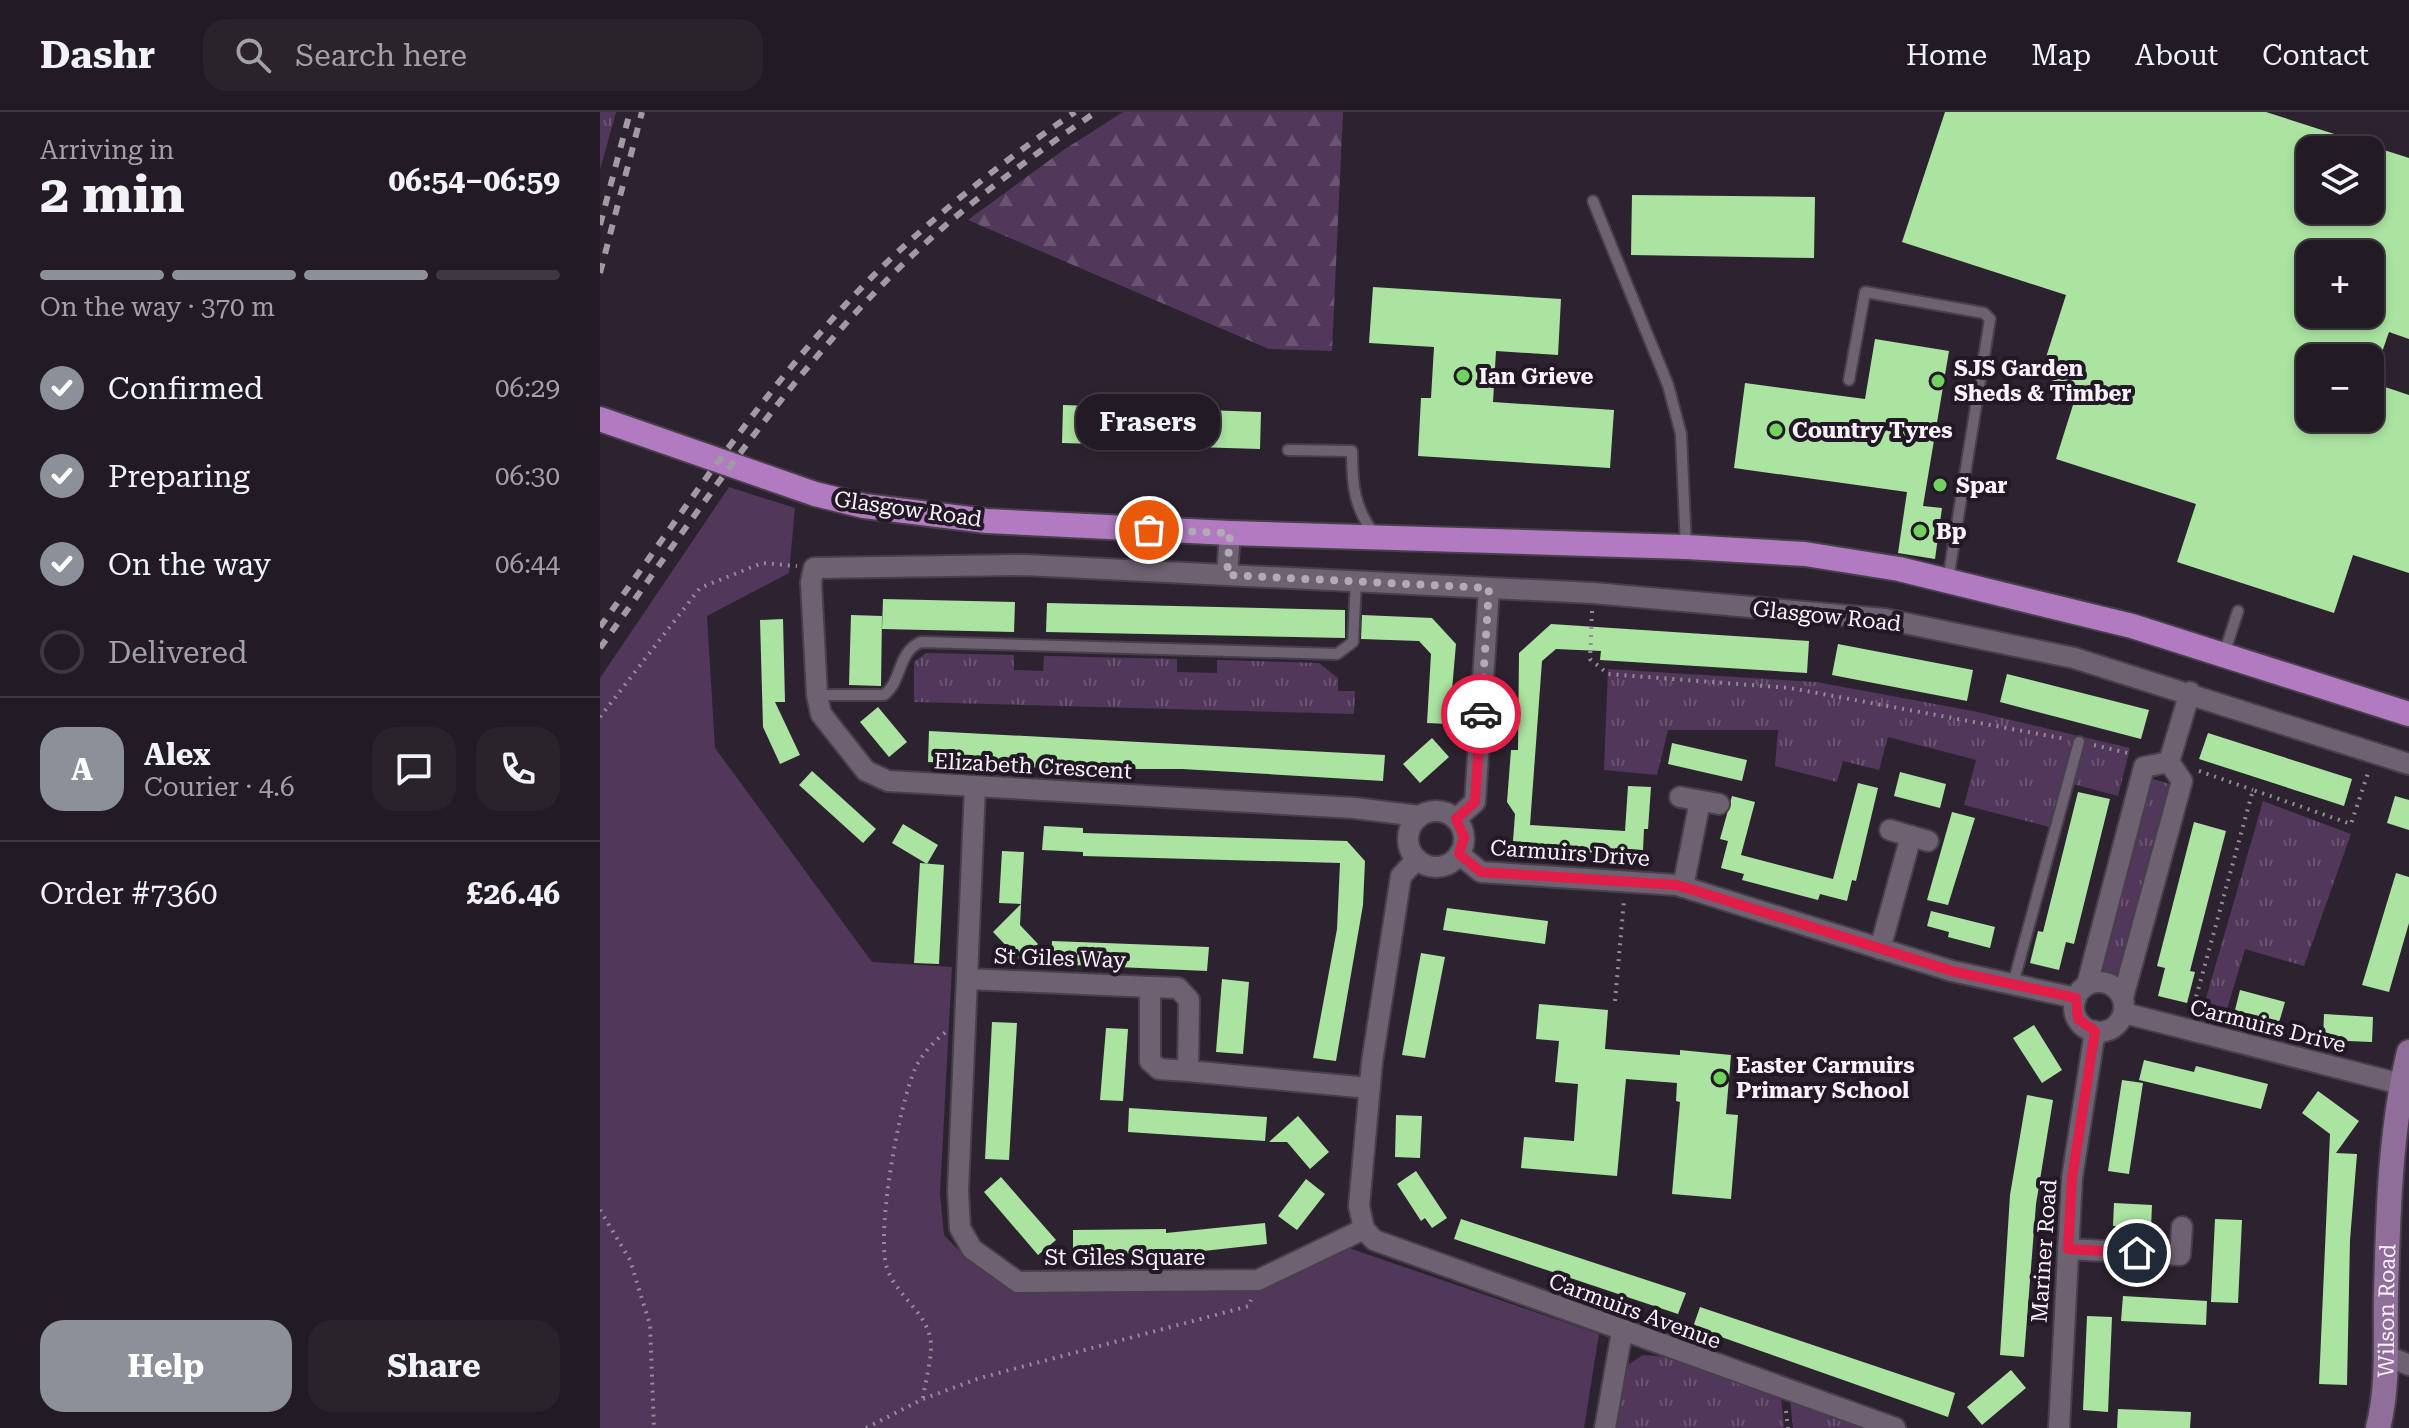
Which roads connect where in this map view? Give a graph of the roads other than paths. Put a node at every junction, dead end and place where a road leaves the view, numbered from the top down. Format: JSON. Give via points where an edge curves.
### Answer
{"nodes":[{"id":1,"x":1593,"y":201,"type":"dead end"},
{"id":2,"x":1849,"y":380,"type":"dead end"},
{"id":3,"x":600,"y":419,"type":"edge"},
{"id":4,"x":1288,"y":450,"type":"dead end"},
{"id":5,"x":1230,"y":533,"type":"junction"},
{"id":6,"x":1378,"y":537,"type":"junction"},
{"id":7,"x":1686,"y":547,"type":"junction"},
{"id":8,"x":814,"y":568,"type":"joint"},
{"id":9,"x":1227,"y":575,"type":"junction"},
{"id":10,"x":1948,"y":580,"type":"junction"},
{"id":11,"x":1356,"y":581,"type":"junction"},
{"id":12,"x":1489,"y":588,"type":"junction"},
{"id":13,"x":2238,"y":611,"type":"dead end"},
{"id":14,"x":2223,"y":656,"type":"junction"},
{"id":15,"x":2190,"y":692,"type":"junction"},
{"id":16,"x":817,"y":695,"type":"junction"},
{"id":17,"x":2409,"y":714,"type":"edge"},
{"id":18,"x":2079,"y":742,"type":"road end"},
{"id":19,"x":2169,"y":762,"type":"junction"},
{"id":20,"x":2409,"y":764,"type":"edge"},
{"id":21,"x":975,"y":787,"type":"junction"},
{"id":22,"x":1699,"y":801,"type":"dead end"},
{"id":23,"x":1419,"y":816,"type":"junction"},
{"id":24,"x":1456,"y":819,"type":"junction"},
{"id":25,"x":1890,"y":830,"type":"dead end"},
{"id":26,"x":1459,"y":854,"type":"junction"},
{"id":27,"x":1417,"y":859,"type":"junction"},
{"id":28,"x":1683,"y":887,"type":"junction"},
{"id":29,"x":1880,"y":949,"type":"junction"},
{"id":30,"x":968,"y":979,"type":"junction"},
{"id":31,"x":2013,"y":984,"type":"junction"},
{"id":32,"x":1150,"y":987,"type":"junction"},
{"id":33,"x":2081,"y":992,"type":"junction"},
{"id":34,"x":2123,"y":1005,"type":"junction"},
{"id":35,"x":2095,"y":1031,"type":"junction"},
{"id":36,"x":2409,"y":1052,"type":"edge"},
{"id":37,"x":1188,"y":1071,"type":"junction"},
{"id":38,"x":2401,"y":1084,"type":"junction"},
{"id":39,"x":1369,"y":1088,"type":"junction"},
{"id":40,"x":2402,"y":1139,"type":"edge"},
{"id":41,"x":2182,"y":1227,"type":"dead end"},
{"id":42,"x":1364,"y":1229,"type":"junction"},
{"id":43,"x":2068,"y":1249,"type":"junction"},
{"id":44,"x":1622,"y":1332,"type":"junction"},
{"id":45,"x":2385,"y":1355,"type":"junction"},
{"id":46,"x":2409,"y":1365,"type":"edge"},
{"id":47,"x":1605,"y":1428,"type":"edge"},
{"id":48,"x":1895,"y":1428,"type":"edge"},
{"id":49,"x":2059,"y":1428,"type":"edge"},
{"id":50,"x":2378,"y":1428,"type":"edge"}],
"edges":[{"from":1,"to":7,"type":"lane","via":[[1681,434]]},
{"from":2,"to":10,"type":"lane","via":[[1865,292],[1971,310],[1990,319]]},
{"from":3,"to":5,"type":"main road","name":"Glasgow Road","via":[[771,481],[864,506],[987,521]]},
{"from":4,"to":6,"type":"lane","via":[[1352,451],[1352,490]]},
{"from":5,"to":6,"type":"main road","name":"Glasgow Road"},
{"from":5,"to":9,"type":"street"},
{"from":6,"to":7,"type":"main road","name":"Glasgow Road"},
{"from":7,"to":10,"type":"main road","name":"Glasgow Road","via":[[1805,554]]},
{"from":8,"to":9,"type":"street","name":"Glasgow Road","via":[[1025,565]]},
{"from":8,"to":16,"type":"street","name":"Elizabeth Crescent"},
{"from":9,"to":11,"type":"street","name":"Glasgow Road"},
{"from":10,"to":14,"type":"main road","name":"Glasgow Road","via":[[2118,622]]},
{"from":11,"to":12,"type":"street","name":"Glasgow Road"},
{"from":11,"to":16,"type":"lane","via":[[1353,642],[1337,654],[921,642],[905,654],[895,683],[884,695]]},
{"from":12,"to":15,"type":"street","name":"Glasgow Road","via":[[1885,619],[2074,658]]},
{"from":12,"to":24,"type":"street","via":[[1475,802]]},
{"from":13,"to":14,"type":"lane"},
{"from":14,"to":17,"type":"main road","name":"Glasgow Road"},
{"from":15,"to":19,"type":"street"},
{"from":15,"to":20,"type":"street","name":"Glasgow Road"},
{"from":16,"to":21,"type":"street","name":"Elizabeth Crescent","via":[[821,714],[866,771],[888,781]]},
{"from":18,"to":31,"type":"lane"},
{"from":19,"to":33,"type":"street","via":[[2144,767]]},
{"from":19,"to":34,"type":"street","via":[[2182,781]]},
{"from":21,"to":23,"type":"street","name":"Elizabeth Crescent"},
{"from":21,"to":30,"type":"street","name":"St Giles Square"},
{"from":22,"to":28,"type":"street"},
{"from":23,"to":24,"type":"street","via":[[1441,811]]},
{"from":23,"to":27,"type":"street","via":[[1408,833]]},
{"from":24,"to":26,"type":"street","via":[[1464,837]]},
{"from":25,"to":29,"type":"street","via":[[1920,838]]},
{"from":26,"to":27,"type":"street","via":[[1444,866]]},
{"from":26,"to":28,"type":"street","name":"Carmuirs Drive","via":[[1481,872]]},
{"from":27,"to":39,"type":"street","via":[[1401,876]]},
{"from":28,"to":29,"type":"street","name":"Carmuirs Drive"},
{"from":29,"to":31,"type":"street","name":"Carmuirs Drive"},
{"from":30,"to":32,"type":"street","name":"St Giles Way"},
{"from":30,"to":42,"type":"street","name":"St Giles Square","via":[[960,1228],[972,1249],[1018,1282],[1258,1280]]},
{"from":31,"to":33,"type":"street","name":"Carmuirs Drive"},
{"from":32,"to":37,"type":"street","name":"St Giles Way","via":[[1150,1061],[1159,1069]]},
{"from":32,"to":37,"type":"street","name":"St Giles Way","via":[[1178,988],[1189,1000]]},
{"from":33,"to":34,"type":"street","name":"Carmuirs Drive","via":[[2102,982],[2111,984]]},
{"from":33,"to":35,"type":"street","via":[[2078,1019]]},
{"from":34,"to":35,"type":"street","via":[[2114,1027]]},
{"from":34,"to":38,"type":"street","name":"Carmuirs Drive","via":[[2187,1030]]},
{"from":35,"to":43,"type":"street","name":"Mariner Road","via":[[2072,1178]]},
{"from":36,"to":38,"type":"street","name":"Wilson Road"},
{"from":37,"to":39,"type":"street","name":"St Giles Way"},
{"from":38,"to":40,"type":"street","name":"Wilson Road"},
{"from":39,"to":42,"type":"street","via":[[1359,1206]]},
{"from":40,"to":45,"type":"street","name":"Wilson Road"},
{"from":41,"to":43,"type":"street","via":[[2180,1255]]},
{"from":42,"to":44,"type":"street","name":"Carmuirs Avenue","via":[[1374,1240]]},
{"from":43,"to":49,"type":"street","name":"Mariner Road"},
{"from":44,"to":47,"type":"street"},
{"from":44,"to":48,"type":"street","name":"Carmuirs Avenue"},
{"from":45,"to":46,"type":"street"},
{"from":45,"to":50,"type":"street","name":"Wilson Road","via":[[2385,1402]]}]}
